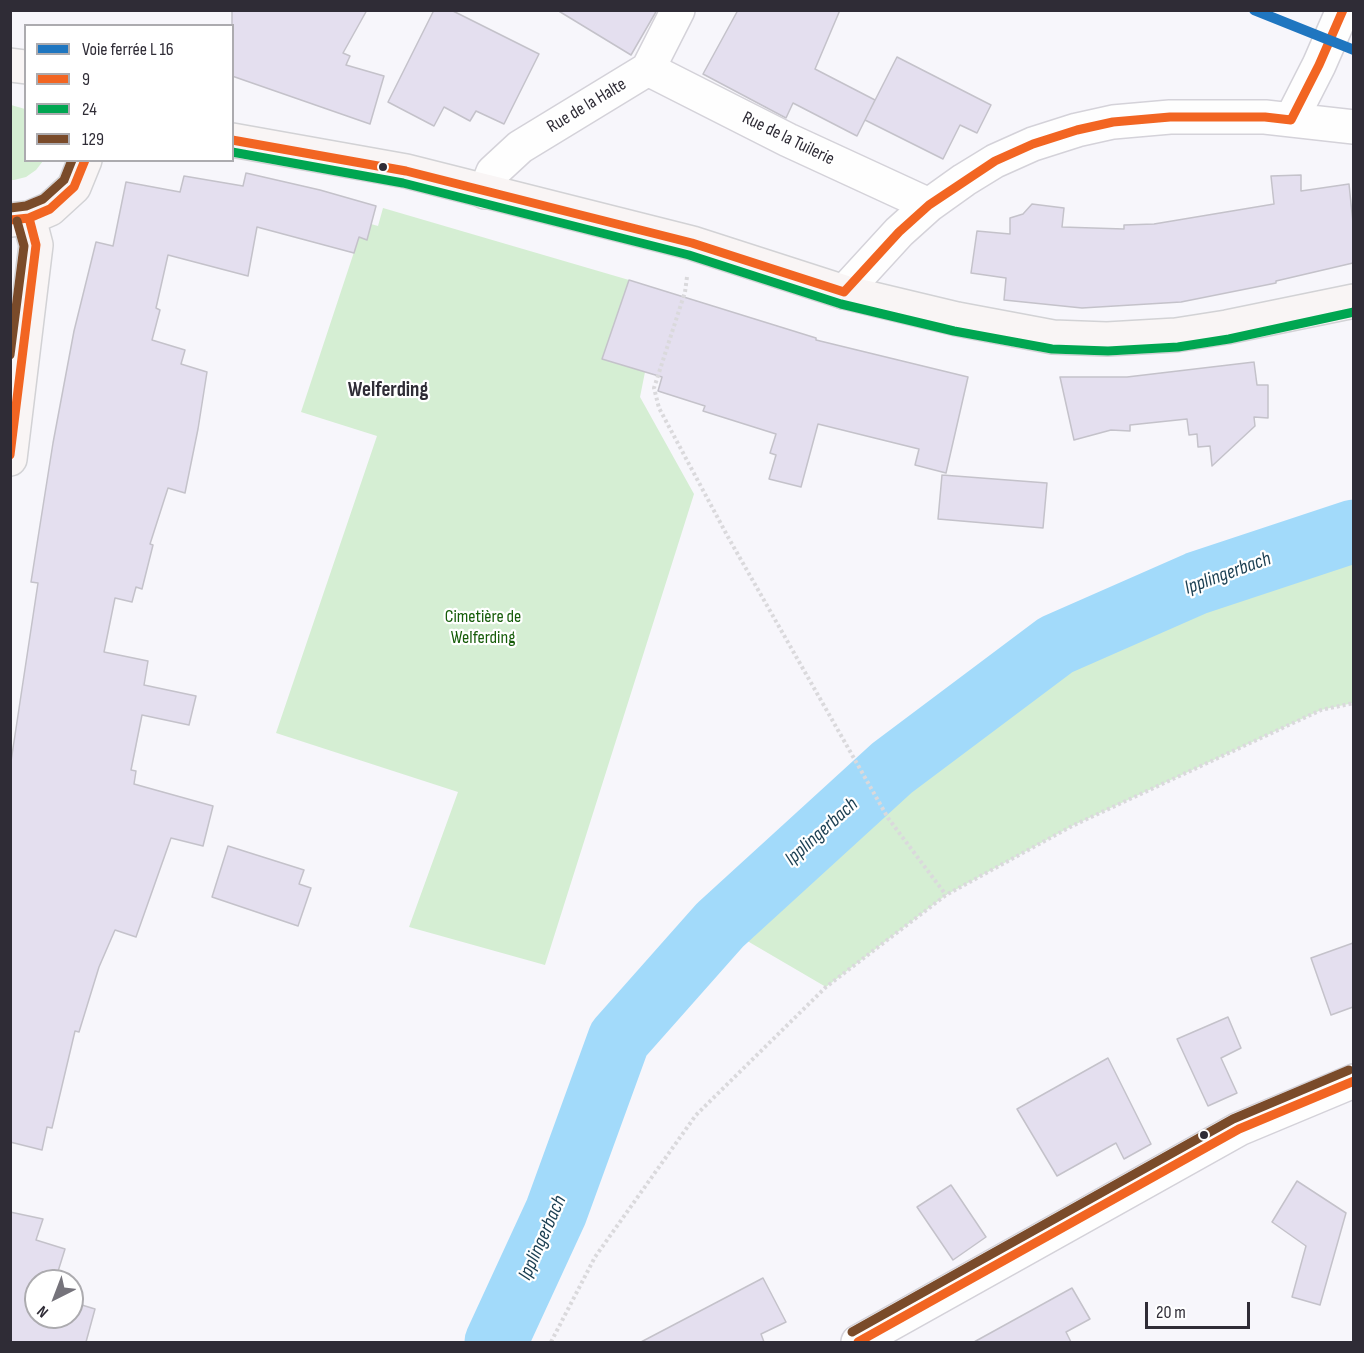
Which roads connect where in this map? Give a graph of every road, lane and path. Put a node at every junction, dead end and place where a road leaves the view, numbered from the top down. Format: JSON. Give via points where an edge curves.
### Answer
{"nodes":[{"id":1,"x":678,"y":10,"type":"edge"},
{"id":2,"x":1343,"y":10,"type":"edge"},
{"id":3,"x":648,"y":69,"type":"junction"},
{"id":4,"x":1291,"y":120,"type":"junction"},
{"id":5,"x":1353,"y":128,"type":"edge"},
{"id":6,"x":234,"y":140,"type":"edge"},
{"id":7,"x":84,"y":162,"type":"edge"},
{"id":8,"x":484,"y":192,"type":"junction"},
{"id":9,"x":929,"y":205,"type":"junction"},
{"id":10,"x":20,"y":219,"type":"edge"},
{"id":11,"x":692,"y":243,"type":"junction"},
{"id":12,"x":844,"y":292,"type":"junction"},
{"id":13,"x":1351,"y":301,"type":"edge"},
{"id":14,"x":12,"y":439,"type":"edge"},
{"id":15,"x":1353,"y":703,"type":"edge"},
{"id":16,"x":946,"y":895,"type":"junction"},
{"id":17,"x":1353,"y":1081,"type":"edge"},
{"id":18,"x":551,"y":1342,"type":"edge"},
{"id":19,"x":858,"y":1342,"type":"edge"}],
"edges":[{"from":1,"to":3,"type":"street","name":"Rue de la Halte"},
{"from":2,"to":4,"type":"street"},
{"from":3,"to":8,"type":"street","name":"Rue de la Halte","via":[[520,147],[493,172]]},
{"from":3,"to":9,"type":"street","name":"Rue de la Tuilerie"},
{"from":4,"to":5,"type":"street"},
{"from":4,"to":9,"type":"street","via":[[1170,117],[1077,130],[995,161]]},
{"from":6,"to":8,"type":"main road","via":[[406,171]]},
{"from":7,"to":10,"type":"main road","via":[[74,187],[50,209]]},
{"from":8,"to":11,"type":"main road"},
{"from":9,"to":12,"type":"street"},
{"from":10,"to":14,"type":"main road","via":[[36,245]]},
{"from":11,"to":12,"type":"main road"},
{"from":11,"to":16,"type":"path","via":[[685,292],[654,388],[659,408],[888,818]]},
{"from":12,"to":13,"type":"main road","via":[[957,320],[1053,337],[1107,339],[1176,335]]},
{"from":15,"to":16,"type":"path","via":[[1321,710],[1072,826]]},
{"from":16,"to":18,"type":"path","via":[[826,987],[696,1115],[595,1257]]},
{"from":17,"to":19,"type":"street","via":[[1239,1129]]}]}
